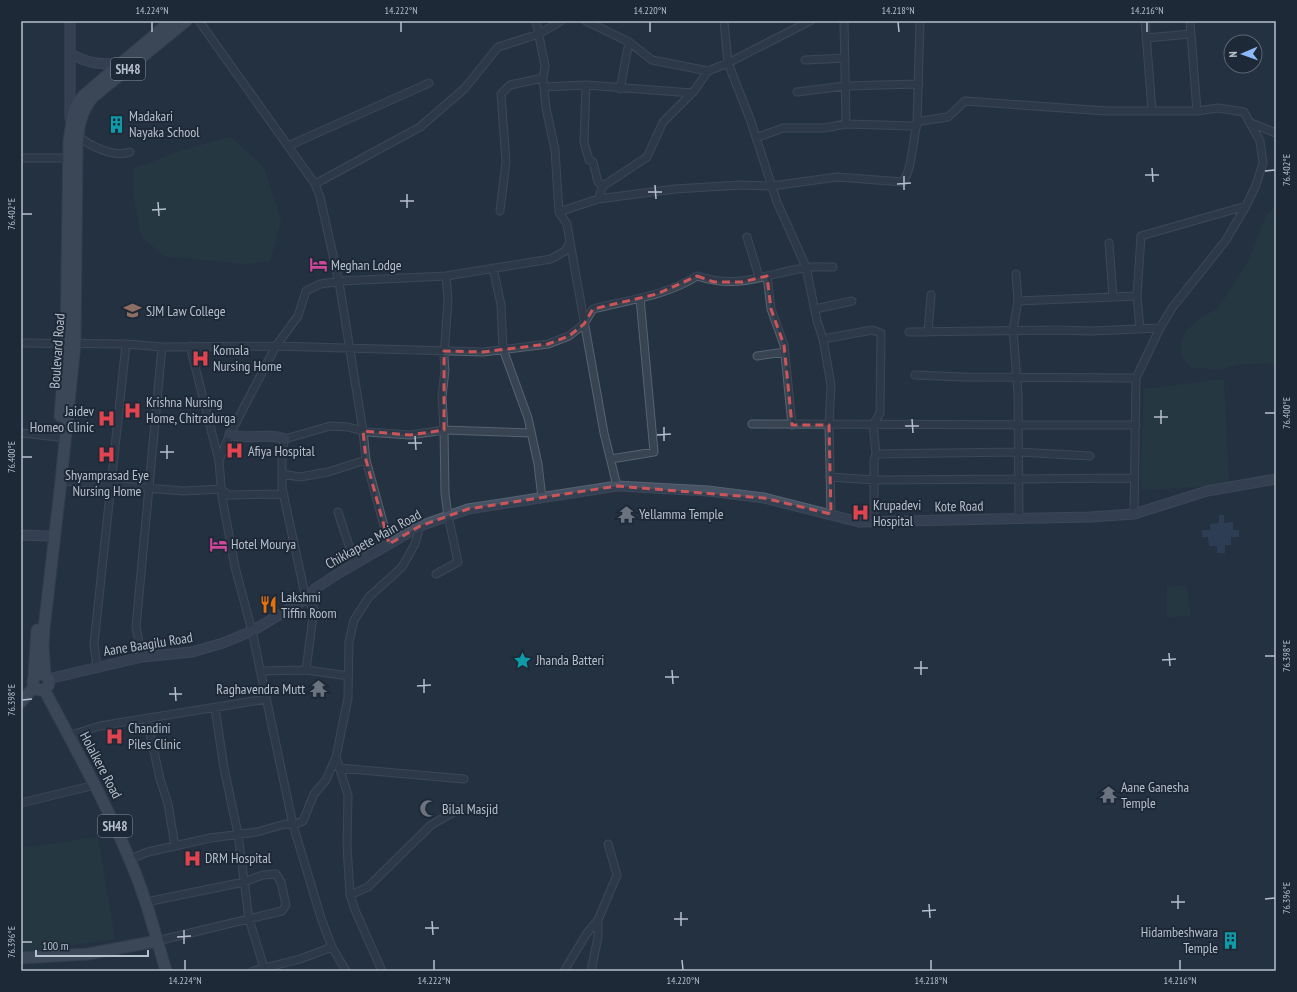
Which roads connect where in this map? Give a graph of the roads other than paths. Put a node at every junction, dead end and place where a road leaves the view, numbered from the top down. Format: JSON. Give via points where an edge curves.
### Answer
{"nodes":[{"id":1,"x":70,"y":21,"type":"edge"},
{"id":2,"x":171,"y":21,"type":"edge"},
{"id":3,"x":186,"y":21,"type":"edge"},
{"id":4,"x":199,"y":21,"type":"edge"},
{"id":5,"x":536,"y":21,"type":"edge"},
{"id":6,"x":561,"y":21,"type":"edge"},
{"id":7,"x":586,"y":21,"type":"edge"},
{"id":8,"x":724,"y":21,"type":"edge"},
{"id":9,"x":810,"y":21,"type":"edge"},
{"id":10,"x":844,"y":21,"type":"edge"},
{"id":11,"x":920,"y":21,"type":"edge"},
{"id":12,"x":1145,"y":21,"type":"edge"},
{"id":13,"x":1190,"y":21,"type":"edge"},
{"id":14,"x":539,"y":34,"type":"junction"},
{"id":15,"x":1191,"y":34,"type":"junction"},
{"id":16,"x":1146,"y":38,"type":"junction"},
{"id":17,"x":629,"y":42,"type":"junction"},
{"id":18,"x":71,"y":54,"type":"junction"},
{"id":19,"x":845,"y":58,"type":"junction"},
{"id":20,"x":805,"y":60,"type":"dead end"},
{"id":21,"x":728,"y":63,"type":"junction"},
{"id":22,"x":120,"y":64,"type":"junction"},
{"id":23,"x":708,"y":71,"type":"junction"},
{"id":24,"x":543,"y":78,"type":"junction"},
{"id":25,"x":428,"y":83,"type":"dead end"},
{"id":26,"x":919,"y":84,"type":"junction"},
{"id":27,"x":586,"y":85,"type":"junction"},
{"id":28,"x":544,"y":87,"type":"junction"},
{"id":29,"x":845,"y":87,"type":"junction"},
{"id":30,"x":620,"y":89,"type":"junction"},
{"id":31,"x":797,"y":92,"type":"dead end"},
{"id":32,"x":692,"y":93,"type":"junction"},
{"id":33,"x":1152,"y":110,"type":"junction"},
{"id":34,"x":1197,"y":111,"type":"junction"},
{"id":35,"x":1251,"y":123,"type":"junction"},
{"id":36,"x":846,"y":124,"type":"junction"},
{"id":37,"x":917,"y":124,"type":"junction"},
{"id":38,"x":74,"y":130,"type":"junction"},
{"id":39,"x":1276,"y":133,"type":"edge"},
{"id":40,"x":756,"y":138,"type":"junction"},
{"id":41,"x":288,"y":146,"type":"junction"},
{"id":42,"x":130,"y":152,"type":"dead end"},
{"id":43,"x":21,"y":158,"type":"edge"},
{"id":44,"x":68,"y":158,"type":"junction"},
{"id":45,"x":315,"y":184,"type":"junction"},
{"id":46,"x":603,"y":186,"type":"junction"},
{"id":47,"x":772,"y":186,"type":"junction"},
{"id":48,"x":598,"y":199,"type":"junction"},
{"id":49,"x":1246,"y":206,"type":"junction"},
{"id":50,"x":500,"y":211,"type":"dead end"},
{"id":51,"x":559,"y":212,"type":"junction"},
{"id":52,"x":747,"y":237,"type":"dead end"},
{"id":53,"x":570,"y":242,"type":"junction"},
{"id":54,"x":1109,"y":243,"type":"dead end"},
{"id":55,"x":806,"y":267,"type":"junction"},
{"id":56,"x":833,"y":267,"type":"dead end"},
{"id":57,"x":493,"y":268,"type":"junction"},
{"id":58,"x":1016,"y":274,"type":"dead end"},
{"id":59,"x":446,"y":276,"type":"junction"},
{"id":60,"x":767,"y":276,"type":"junction"},
{"id":61,"x":759,"y":277,"type":"junction"},
{"id":62,"x":340,"y":282,"type":"junction"},
{"id":63,"x":931,"y":295,"type":"dead end"},
{"id":64,"x":1113,"y":296,"type":"junction"},
{"id":65,"x":1137,"y":296,"type":"junction"},
{"id":66,"x":640,"y":298,"type":"junction"},
{"id":67,"x":852,"y":300,"type":"dead end"},
{"id":68,"x":1018,"y":301,"type":"junction"},
{"id":69,"x":814,"y":309,"type":"junction"},
{"id":70,"x":584,"y":324,"type":"junction"},
{"id":71,"x":1160,"y":328,"type":"junction"},
{"id":72,"x":1140,"y":329,"type":"junction"},
{"id":73,"x":1012,"y":330,"type":"junction"},
{"id":74,"x":909,"y":332,"type":"dead end"},
{"id":75,"x":928,"y":332,"type":"junction"},
{"id":76,"x":823,"y":339,"type":"junction"},
{"id":77,"x":21,"y":343,"type":"edge"},
{"id":78,"x":71,"y":343,"type":"junction"},
{"id":79,"x":126,"y":344,"type":"junction"},
{"id":80,"x":190,"y":346,"type":"junction"},
{"id":81,"x":276,"y":346,"type":"junction"},
{"id":82,"x":162,"y":347,"type":"junction"},
{"id":83,"x":350,"y":348,"type":"junction"},
{"id":84,"x":503,"y":349,"type":"junction"},
{"id":85,"x":444,"y":351,"type":"junction"},
{"id":86,"x":785,"y":352,"type":"junction"},
{"id":87,"x":757,"y":356,"type":"dead end"},
{"id":88,"x":915,"y":374,"type":"dead end"},
{"id":89,"x":1016,"y":378,"type":"junction"},
{"id":90,"x":1136,"y":378,"type":"junction"},
{"id":91,"x":752,"y":424,"type":"dead end"},
{"id":92,"x":1018,"y":424,"type":"junction"},
{"id":93,"x":792,"y":425,"type":"junction"},
{"id":94,"x":829,"y":425,"type":"junction"},
{"id":95,"x":873,"y":425,"type":"junction"},
{"id":96,"x":1136,"y":425,"type":"junction"},
{"id":97,"x":444,"y":430,"type":"junction"},
{"id":98,"x":363,"y":431,"type":"junction"},
{"id":99,"x":21,"y":433,"type":"edge"},
{"id":100,"x":531,"y":433,"type":"junction"},
{"id":101,"x":230,"y":434,"type":"junction"},
{"id":102,"x":58,"y":437,"type":"junction"},
{"id":103,"x":285,"y":439,"type":"junction"},
{"id":104,"x":1018,"y":452,"type":"junction"},
{"id":105,"x":876,"y":454,"type":"junction"},
{"id":106,"x":1090,"y":456,"type":"dead end"},
{"id":107,"x":611,"y":459,"type":"junction"},
{"id":108,"x":366,"y":460,"type":"junction"},
{"id":109,"x":219,"y":461,"type":"junction"},
{"id":110,"x":282,"y":474,"type":"junction"},
{"id":111,"x":830,"y":477,"type":"junction"},
{"id":112,"x":1134,"y":478,"type":"junction"},
{"id":113,"x":1276,"y":479,"type":"edge"},
{"id":114,"x":61,"y":480,"type":"junction"},
{"id":115,"x":874,"y":480,"type":"junction"},
{"id":116,"x":1018,"y":480,"type":"junction"},
{"id":117,"x":110,"y":485,"type":"junction"},
{"id":118,"x":617,"y":486,"type":"junction"},
{"id":119,"x":150,"y":488,"type":"junction"},
{"id":120,"x":221,"y":489,"type":"junction"},
{"id":121,"x":284,"y":494,"type":"junction"},
{"id":122,"x":542,"y":498,"type":"junction"},
{"id":123,"x":338,"y":512,"type":"dead end"},
{"id":124,"x":831,"y":514,"type":"junction"},
{"id":125,"x":1134,"y":514,"type":"junction"},
{"id":126,"x":448,"y":516,"type":"junction"},
{"id":127,"x":1019,"y":519,"type":"junction"},
{"id":128,"x":874,"y":522,"type":"junction"},
{"id":129,"x":420,"y":526,"type":"junction"},
{"id":130,"x":21,"y":535,"type":"edge"},
{"id":131,"x":48,"y":536,"type":"junction"},
{"id":132,"x":389,"y":544,"type":"junction"},
{"id":133,"x":355,"y":564,"type":"junction"},
{"id":134,"x":436,"y":574,"type":"dead end"},
{"id":135,"x":306,"y":599,"type":"junction"},
{"id":136,"x":252,"y":631,"type":"junction"},
{"id":137,"x":142,"y":657,"type":"junction"},
{"id":138,"x":97,"y":667,"type":"junction"},
{"id":139,"x":306,"y":670,"type":"junction"},
{"id":140,"x":260,"y":671,"type":"junction"},
{"id":141,"x":349,"y":676,"type":"junction"},
{"id":142,"x":41,"y":681,"type":"junction"},
{"id":143,"x":23,"y":698,"type":"edge"},
{"id":144,"x":266,"y":699,"type":"junction"},
{"id":145,"x":215,"y":708,"type":"junction"},
{"id":146,"x":147,"y":720,"type":"junction"},
{"id":147,"x":68,"y":736,"type":"junction"},
{"id":148,"x":336,"y":757,"type":"junction"},
{"id":149,"x":339,"y":768,"type":"junction"},
{"id":150,"x":464,"y":779,"type":"dead end"},
{"id":151,"x":95,"y":785,"type":"junction"},
{"id":152,"x":21,"y":803,"type":"edge"},
{"id":153,"x":465,"y":808,"type":"dead end"},
{"id":154,"x":293,"y":825,"type":"junction"},
{"id":155,"x":238,"y":834,"type":"junction"},
{"id":156,"x":608,"y":844,"type":"dead end"},
{"id":157,"x":175,"y":846,"type":"junction"},
{"id":158,"x":130,"y":859,"type":"junction"},
{"id":159,"x":244,"y":882,"type":"junction"},
{"id":160,"x":350,"y":895,"type":"junction"},
{"id":161,"x":146,"y":902,"type":"junction"},
{"id":162,"x":249,"y":919,"type":"junction"},
{"id":163,"x":598,"y":920,"type":"junction"},
{"id":164,"x":157,"y":941,"type":"junction"},
{"id":165,"x":332,"y":947,"type":"junction"},
{"id":166,"x":21,"y":958,"type":"edge"},
{"id":167,"x":264,"y":969,"type":"edge"},
{"id":168,"x":166,"y":971,"type":"edge"},
{"id":169,"x":253,"y":971,"type":"edge"},
{"id":170,"x":346,"y":971,"type":"edge"},
{"id":171,"x":382,"y":971,"type":"edge"},
{"id":172,"x":564,"y":971,"type":"edge"},
{"id":173,"x":591,"y":971,"type":"edge"}],
"edges":[{"from":1,"to":18,"type":"street"},
{"from":2,"to":22,"type":"main road","number":"SH48"},
{"from":3,"to":38,"type":"main road","number":"SH48","via":[[93,97]]},
{"from":4,"to":41,"type":"street"},
{"from":5,"to":14,"type":"street"},
{"from":6,"to":14,"type":"street"},
{"from":7,"to":17,"type":"street"},
{"from":8,"to":21,"type":"street"},
{"from":9,"to":21,"type":"street"},
{"from":10,"to":19,"type":"street"},
{"from":11,"to":26,"type":"street"},
{"from":12,"to":16,"type":"street"},
{"from":13,"to":15,"type":"street"},
{"from":14,"to":24,"type":"street","via":[[546,66]]},
{"from":14,"to":45,"type":"street","via":[[498,47],[465,88],[420,127]]},
{"from":15,"to":16,"type":"street"},
{"from":15,"to":34,"type":"street"},
{"from":16,"to":33,"type":"street"},
{"from":17,"to":23,"type":"street","via":[[652,60]]},
{"from":17,"to":30,"type":"street"},
{"from":18,"to":22,"type":"street","via":[[88,63]]},
{"from":18,"to":38,"type":"street"},
{"from":19,"to":20,"type":"street"},
{"from":19,"to":29,"type":"street"},
{"from":21,"to":23,"type":"street"},
{"from":21,"to":40,"type":"street"},
{"from":22,"to":38,"type":"main road","number":"SH48","via":[[77,104]]},
{"from":23,"to":32,"type":"street"},
{"from":24,"to":28,"type":"street"},
{"from":24,"to":50,"type":"street","via":[[510,85],[501,94],[506,162]]},
{"from":25,"to":41,"type":"street"},
{"from":26,"to":29,"type":"street"},
{"from":26,"to":37,"type":"street"},
{"from":27,"to":28,"type":"street"},
{"from":27,"to":30,"type":"street"},
{"from":27,"to":46,"type":"street","via":[[584,142],[588,160],[593,162],[598,182]]},
{"from":28,"to":51,"type":"street","via":[[555,150]]},
{"from":29,"to":31,"type":"street"},
{"from":29,"to":36,"type":"street"},
{"from":30,"to":32,"type":"street"},
{"from":32,"to":46,"type":"street","via":[[663,122],[646,157]]},
{"from":33,"to":34,"type":"street"},
{"from":33,"to":37,"type":"street","via":[[1106,112],[965,101],[948,116]]},
{"from":34,"to":35,"type":"street","via":[[1218,108],[1244,112]]},
{"from":35,"to":39,"type":"street"},
{"from":35,"to":49,"type":"street","via":[[1260,141],[1263,163]]},
{"from":36,"to":37,"type":"street"},
{"from":36,"to":40,"type":"street","via":[[824,128],[783,128]]},
{"from":37,"to":47,"type":"street","via":[[909,172],[903,182],[837,177]]},
{"from":38,"to":42,"type":"street","via":[[90,146],[104,151],[127,154]]},
{"from":38,"to":44,"type":"main road","name":"Boulevard Road","number":"SH48"},
{"from":38,"to":78,"type":"main road","name":"Boulevard Road","number":"SH48"},
{"from":40,"to":47,"type":"street"},
{"from":41,"to":45,"type":"street"},
{"from":43,"to":44,"type":"street"},
{"from":44,"to":78,"type":"main road","name":"Boulevard Road","number":"SH48"},
{"from":45,"to":62,"type":"street"},
{"from":46,"to":48,"type":"street"},
{"from":47,"to":48,"type":"street","via":[[741,185]]},
{"from":47,"to":55,"type":"street"},
{"from":48,"to":51,"type":"street"},
{"from":49,"to":65,"type":"street","via":[[1141,236]]},
{"from":49,"to":71,"type":"street","via":[[1226,240],[1172,308]]},
{"from":51,"to":53,"type":"street","via":[[567,224]]},
{"from":52,"to":61,"type":"street"},
{"from":53,"to":57,"type":"street","via":[[565,251],[551,259]]},
{"from":53,"to":70,"type":"street"},
{"from":54,"to":64,"type":"street"},
{"from":55,"to":56,"type":"street"},
{"from":55,"to":60,"type":"street"},
{"from":55,"to":69,"type":"street"},
{"from":57,"to":59,"type":"street"},
{"from":57,"to":84,"type":"street","via":[[501,305]]},
{"from":58,"to":68,"type":"street"},
{"from":59,"to":62,"type":"street"},
{"from":59,"to":85,"type":"street","via":[[448,299]]},
{"from":60,"to":61,"type":"street"},
{"from":60,"to":86,"type":"street","via":[[771,309]]},
{"from":61,"to":66,"type":"street","via":[[742,282],[714,282],[697,276],[684,284]]},
{"from":62,"to":81,"type":"street","via":[[320,284],[306,291],[298,316]]},
{"from":62,"to":83,"type":"street"},
{"from":63,"to":75,"type":"street"},
{"from":64,"to":65,"type":"street"},
{"from":64,"to":68,"type":"street"},
{"from":65,"to":72,"type":"street"},
{"from":66,"to":70,"type":"street","via":[[593,309]]},
{"from":66,"to":107,"type":"street","via":[[654,452]]},
{"from":67,"to":69,"type":"street"},
{"from":68,"to":73,"type":"street"},
{"from":69,"to":76,"type":"street"},
{"from":70,"to":84,"type":"street","via":[[569,336],[548,344]]},
{"from":70,"to":107,"type":"street"},
{"from":71,"to":72,"type":"street"},
{"from":71,"to":90,"type":"street"},
{"from":72,"to":73,"type":"street"},
{"from":73,"to":75,"type":"street"},
{"from":73,"to":89,"type":"street"},
{"from":74,"to":75,"type":"street"},
{"from":76,"to":94,"type":"street","via":[[831,385]]},
{"from":76,"to":95,"type":"street","via":[[872,330],[880,333],[880,413]]},
{"from":77,"to":78,"type":"street"},
{"from":78,"to":79,"type":"street"},
{"from":78,"to":102,"type":"main road","name":"Boulevard Road","number":"SH48"},
{"from":78,"to":114,"type":"main road","name":"Boulevard Road","number":"SH48"},
{"from":79,"to":82,"type":"street"},
{"from":79,"to":117,"type":"street"},
{"from":80,"to":81,"type":"street"},
{"from":80,"to":82,"type":"street"},
{"from":80,"to":109,"type":"street"},
{"from":81,"to":83,"type":"street"},
{"from":81,"to":101,"type":"street"},
{"from":82,"to":119,"type":"street"},
{"from":83,"to":85,"type":"street"},
{"from":83,"to":98,"type":"street"},
{"from":84,"to":85,"type":"street","via":[[483,352]]},
{"from":84,"to":100,"type":"street"},
{"from":85,"to":97,"type":"street"},
{"from":86,"to":87,"type":"street"},
{"from":86,"to":93,"type":"street"},
{"from":88,"to":89,"type":"street"},
{"from":89,"to":90,"type":"street"},
{"from":89,"to":92,"type":"street"},
{"from":90,"to":96,"type":"street"},
{"from":91,"to":93,"type":"street"},
{"from":92,"to":95,"type":"street"},
{"from":92,"to":96,"type":"street"},
{"from":92,"to":104,"type":"street"},
{"from":93,"to":94,"type":"street"},
{"from":94,"to":95,"type":"street"},
{"from":94,"to":111,"type":"street"},
{"from":95,"to":105,"type":"street"},
{"from":96,"to":112,"type":"street"},
{"from":97,"to":98,"type":"street","via":[[410,435]]},
{"from":97,"to":100,"type":"street"},
{"from":97,"to":126,"type":"street"},
{"from":98,"to":103,"type":"street","via":[[330,426]]},
{"from":98,"to":108,"type":"street"},
{"from":99,"to":102,"type":"street"},
{"from":100,"to":122,"type":"street"},
{"from":101,"to":103,"type":"street","via":[[237,437],[276,436]]},
{"from":101,"to":109,"type":"street"},
{"from":102,"to":131,"type":"main road","name":"Boulevard Road","number":"SH48"},
{"from":103,"to":110,"type":"street","via":[[282,449]]},
{"from":104,"to":105,"type":"street"},
{"from":104,"to":106,"type":"street"},
{"from":104,"to":116,"type":"street"},
{"from":105,"to":115,"type":"street"},
{"from":107,"to":118,"type":"street"},
{"from":108,"to":110,"type":"street","via":[[328,472],[300,477]]},
{"from":108,"to":132,"type":"street"},
{"from":109,"to":120,"type":"street"},
{"from":110,"to":121,"type":"street"},
{"from":111,"to":115,"type":"street"},
{"from":111,"to":124,"type":"street"},
{"from":112,"to":116,"type":"street"},
{"from":112,"to":125,"type":"street"},
{"from":113,"to":125,"type":"street","name":"Kote Road","via":[[1207,492]]},
{"from":114,"to":117,"type":"street"},
{"from":114,"to":142,"type":"main road","name":"Boulevard Road","number":"SH48","via":[[44,629]]},
{"from":115,"to":116,"type":"street"},
{"from":115,"to":128,"type":"street"},
{"from":116,"to":127,"type":"street"},
{"from":117,"to":119,"type":"street"},
{"from":117,"to":138,"type":"street","via":[[94,644]]},
{"from":118,"to":122,"type":"street","name":"Chikkapete Main Road"},
{"from":118,"to":124,"type":"street","name":"Kote Road","via":[[708,491],[764,498]]},
{"from":119,"to":120,"type":"street","via":[[184,491]]},
{"from":119,"to":137,"type":"street","via":[[136,627]]},
{"from":120,"to":121,"type":"street","via":[[228,495]]},
{"from":120,"to":136,"type":"street","via":[[235,567]]},
{"from":121,"to":135,"type":"street"},
{"from":122,"to":126,"type":"street","name":"Chikkapete Main Road","via":[[468,509]]},
{"from":123,"to":133,"type":"street"},
{"from":124,"to":128,"type":"street","name":"Kote Road","via":[[858,522]]},
{"from":125,"to":127,"type":"street","name":"Kote Road"},
{"from":126,"to":129,"type":"street","name":"Chikkapete Main Road"},
{"from":126,"to":134,"type":"street","via":[[458,562]]},
{"from":127,"to":128,"type":"street","name":"Kote Road"},
{"from":129,"to":132,"type":"street","name":"Chikkapete Main Road"},
{"from":129,"to":141,"type":"street","via":[[415,544],[402,567],[369,597],[354,620],[349,642]]},
{"from":130,"to":131,"type":"street"},
{"from":131,"to":142,"type":"main road","name":"Boulevard Road","number":"SH48","via":[[35,645]]},
{"from":132,"to":133,"type":"street","name":"Chikkapete Main Road"},
{"from":133,"to":135,"type":"street","name":"Chikkapete Main Road","via":[[316,588]]},
{"from":135,"to":136,"type":"street","name":"Chikkapete Main Road"},
{"from":135,"to":139,"type":"street","via":[[314,609]]},
{"from":136,"to":137,"type":"street","name":"Aane Baagilu Road","via":[[192,652]]},
{"from":136,"to":140,"type":"street"},
{"from":137,"to":138,"type":"street","name":"Aane Baagilu Road"},
{"from":138,"to":142,"type":"street","name":"Aane Baagilu Road"},
{"from":139,"to":140,"type":"street"},
{"from":139,"to":141,"type":"street"},
{"from":140,"to":144,"type":"street"},
{"from":141,"to":148,"type":"street","via":[[348,698]]},
{"from":142,"to":143,"type":"main road"},
{"from":142,"to":147,"type":"main road","name":"Holalkere Road","number":"SH48"},
{"from":144,"to":145,"type":"street"},
{"from":144,"to":154,"type":"street"},
{"from":145,"to":146,"type":"street"},
{"from":145,"to":155,"type":"street"},
{"from":146,"to":147,"type":"street","via":[[100,726]]},
{"from":146,"to":157,"type":"street","via":[[168,804]]},
{"from":147,"to":151,"type":"main road","name":"Holalkere Road","number":"SH48"},
{"from":148,"to":149,"type":"street"},
{"from":148,"to":154,"type":"street","via":[[326,780],[314,794],[303,822]]},
{"from":149,"to":150,"type":"street"},
{"from":149,"to":160,"type":"street","via":[[348,795],[347,846]]},
{"from":151,"to":152,"type":"street"},
{"from":151,"to":158,"type":"main road","name":"Holalkere Road","number":"SH48"},
{"from":153,"to":160,"type":"street","via":[[431,825],[368,887]]},
{"from":154,"to":155,"type":"street","via":[[284,824]]},
{"from":154,"to":165,"type":"street"},
{"from":155,"to":157,"type":"street"},
{"from":155,"to":159,"type":"street"},
{"from":156,"to":163,"type":"street","via":[[617,875]]},
{"from":157,"to":158,"type":"street"},
{"from":158,"to":161,"type":"main road","name":"Holalkere Road","number":"SH48"},
{"from":159,"to":161,"type":"street"},
{"from":159,"to":162,"type":"street"},
{"from":159,"to":162,"type":"street","via":[[263,875],[276,874],[281,882],[286,905],[279,912]]},
{"from":160,"to":171,"type":"street"},
{"from":161,"to":164,"type":"main road","name":"Holalkere Road","number":"SH48"},
{"from":162,"to":164,"type":"street"},
{"from":162,"to":167,"type":"street"},
{"from":163,"to":172,"type":"street"},
{"from":163,"to":173,"type":"street","via":[[598,937]]},
{"from":164,"to":166,"type":"main road","via":[[88,954]]},
{"from":164,"to":168,"type":"main road","name":"Holalkere Road","number":"SH48"},
{"from":165,"to":167,"type":"street"},
{"from":165,"to":170,"type":"street"},
{"from":167,"to":169,"type":"street"}]}
